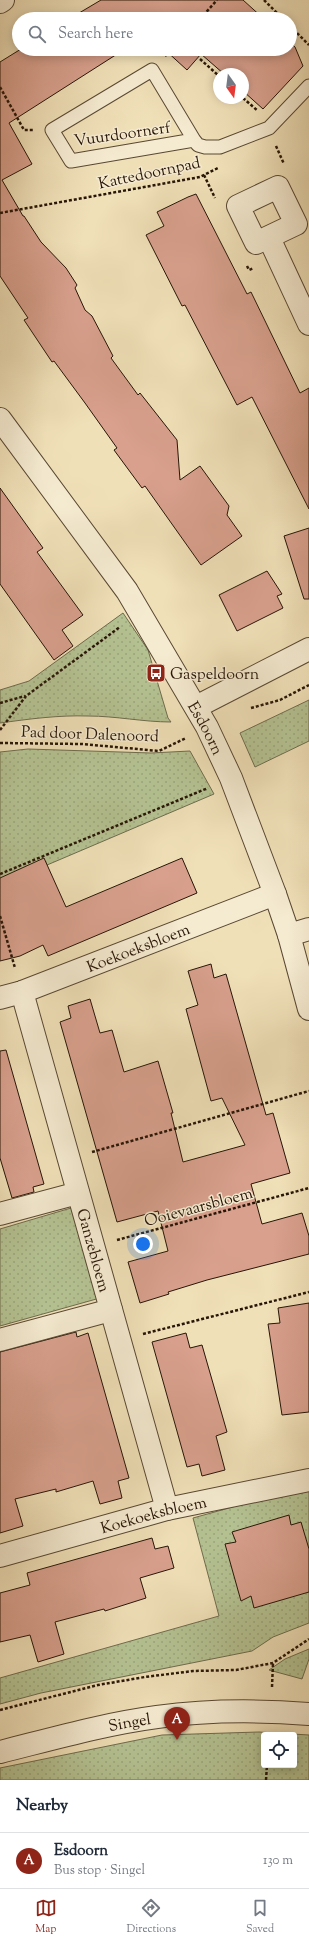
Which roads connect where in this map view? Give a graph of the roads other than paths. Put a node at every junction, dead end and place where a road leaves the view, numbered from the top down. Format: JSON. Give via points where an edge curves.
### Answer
{"nodes":[{"id":1,"x":3,"y":0,"type":"edge"},
{"id":2,"x":0,"y":2,"type":"edge"},
{"id":3,"x":309,"y":86,"type":"edge"},
{"id":4,"x":194,"y":140,"type":"junction"},
{"id":5,"x":269,"y":238,"type":"dead end"},
{"id":6,"x":309,"y":324,"type":"edge"},
{"id":7,"x":0,"y":419,"type":"edge"},
{"id":8,"x":309,"y":649,"type":"edge"},
{"id":9,"x":196,"y":707,"type":"junction"},
{"id":10,"x":275,"y":894,"type":"junction"},
{"id":11,"x":299,"y":932,"type":"edge"},
{"id":12,"x":22,"y":992,"type":"junction"},
{"id":13,"x":0,"y":998,"type":"edge"},
{"id":14,"x":309,"y":1009,"type":"edge"},
{"id":15,"x":78,"y":1193,"type":"junction"},
{"id":16,"x":0,"y":1214,"type":"edge"},
{"id":17,"x":111,"y":1310,"type":"junction"},
{"id":18,"x":0,"y":1340,"type":"edge"},
{"id":19,"x":309,"y":1480,"type":"edge"},
{"id":20,"x":167,"y":1509,"type":"junction"},
{"id":21,"x":0,"y":1556,"type":"edge"},
{"id":22,"x":309,"y":1714,"type":"edge"},
{"id":23,"x":0,"y":1752,"type":"edge"}],
"edges":[{"from":1,"to":2,"type":"street"},
{"from":3,"to":4,"type":"lane","name":"Vuurdoornerf","via":[[269,128],[220,147],[205,147],[198,145]]},
{"from":4,"to":4,"type":"lane","name":"Vuurdoornerf","via":[[71,160],[52,130],[152,70]]},
{"from":5,"to":6,"type":"street"},
{"from":7,"to":9,"type":"street","name":"Esdoorn","via":[[127,591]]},
{"from":8,"to":9,"type":"street"},
{"from":9,"to":10,"type":"street","name":"Esdoorn","via":[[231,778]]},
{"from":10,"to":11,"type":"street","name":"Esdoorn"},
{"from":10,"to":12,"type":"street","name":"Koekoeksbloem"},
{"from":11,"to":14,"type":"street","name":"Esdoorn"},
{"from":12,"to":13,"type":"street","name":"Koekoeksbloem"},
{"from":12,"to":15,"type":"street","name":"Ganzebloem"},
{"from":15,"to":16,"type":"street"},
{"from":15,"to":17,"type":"street","name":"Ganzebloem"},
{"from":17,"to":18,"type":"street"},
{"from":17,"to":20,"type":"street","name":"Ganzebloem"},
{"from":19,"to":20,"type":"street","name":"Koekoeksbloem"},
{"from":20,"to":21,"type":"street","name":"Koekoeksbloem"},
{"from":22,"to":23,"type":"street","name":"Singel","via":[[238,1711],[156,1717],[124,1722]]}]}
